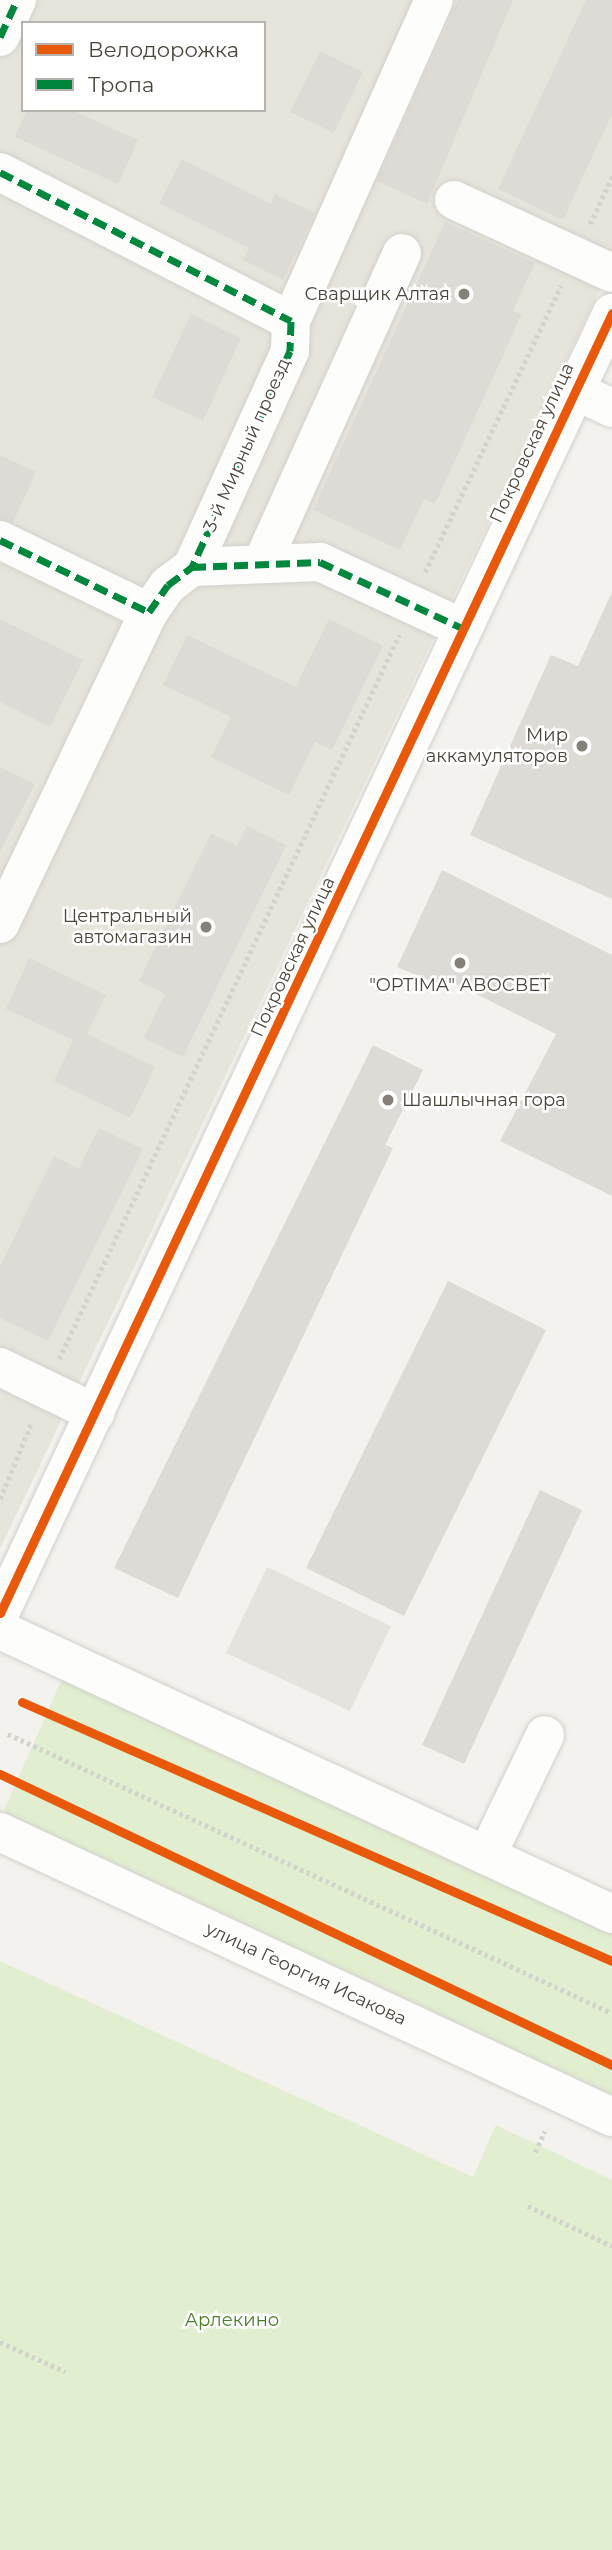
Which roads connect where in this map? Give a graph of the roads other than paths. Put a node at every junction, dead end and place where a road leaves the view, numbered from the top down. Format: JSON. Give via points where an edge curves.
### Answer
{"nodes":[{"id":1,"x":17,"y":0,"type":"edge"},
{"id":2,"x":434,"y":0,"type":"edge"},
{"id":3,"x":0,"y":37,"type":"edge"},
{"id":4,"x":0,"y":173,"type":"edge"},
{"id":5,"x":454,"y":200,"type":"dead end"},
{"id":6,"x":402,"y":253,"type":"dead end"},
{"id":7,"x":612,"y":273,"type":"edge"},
{"id":8,"x":612,"y":313,"type":"edge"},
{"id":9,"x":291,"y":321,"type":"junction"},
{"id":10,"x":574,"y":390,"type":"junction"},
{"id":11,"x":612,"y":408,"type":"edge"},
{"id":12,"x":0,"y":540,"type":"edge"},
{"id":13,"x":262,"y":563,"type":"junction"},
{"id":14,"x":192,"y":567,"type":"junction"},
{"id":15,"x":149,"y":612,"type":"junction"},
{"id":16,"x":463,"y":628,"type":"junction"},
{"id":17,"x":0,"y":924,"type":"edge"},
{"id":18,"x":0,"y":1367,"type":"edge"},
{"id":19,"x":95,"y":1413,"type":"junction"},
{"id":20,"x":0,"y":1613,"type":"edge"},
{"id":21,"x":0,"y":1630,"type":"edge"},
{"id":22,"x":545,"y":1735,"type":"dead end"},
{"id":23,"x":0,"y":1832,"type":"edge"},
{"id":24,"x":487,"y":1855,"type":"junction"},
{"id":25,"x":612,"y":1914,"type":"edge"},
{"id":26,"x":612,"y":2117,"type":"edge"}],
"edges":[{"from":1,"to":3,"type":"street"},
{"from":2,"to":9,"type":"street","name":"3-й Мирный проезд"},
{"from":4,"to":9,"type":"street"},
{"from":5,"to":7,"type":"street"},
{"from":6,"to":13,"type":"street"},
{"from":8,"to":10,"type":"street","name":"Покровская улица"},
{"from":9,"to":14,"type":"street","name":"3-й Мирный проезд","via":[[290,351]]},
{"from":10,"to":11,"type":"street"},
{"from":10,"to":16,"type":"street","name":"Покровская улица"},
{"from":12,"to":15,"type":"street"},
{"from":13,"to":14,"type":"street"},
{"from":13,"to":16,"type":"street","via":[[320,562]]},
{"from":14,"to":15,"type":"street","via":[[168,586]]},
{"from":15,"to":17,"type":"street"},
{"from":16,"to":19,"type":"street","name":"Покровская улица"},
{"from":18,"to":19,"type":"street"},
{"from":19,"to":20,"type":"street","name":"Покровская улица"},
{"from":21,"to":24,"type":"street"},
{"from":22,"to":24,"type":"street"},
{"from":23,"to":26,"type":"street","name":"улица Георгия Исакова"},
{"from":24,"to":25,"type":"street"}]}
